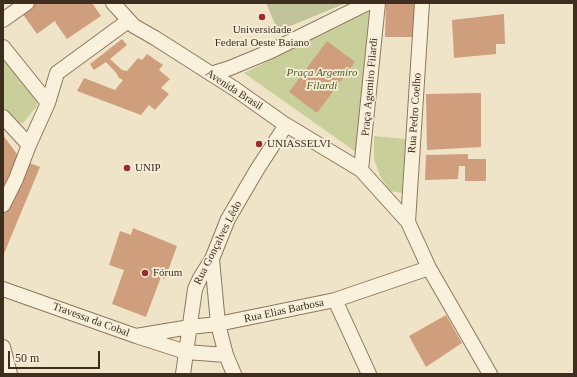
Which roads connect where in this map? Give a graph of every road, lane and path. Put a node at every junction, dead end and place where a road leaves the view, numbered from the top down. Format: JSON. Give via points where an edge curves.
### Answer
{"nodes":[{"id":1,"x":27,"y":3,"type":"edge"},
{"id":2,"x":113,"y":3,"type":"edge"},
{"id":3,"x":368,"y":3,"type":"edge"},
{"id":4,"x":378,"y":3,"type":"edge"},
{"id":5,"x":422,"y":3,"type":"edge"},
{"id":6,"x":3,"y":20,"type":"edge"},
{"id":7,"x":128,"y":21,"type":"junction"},
{"id":8,"x":3,"y":47,"type":"edge"},
{"id":9,"x":211,"y":74,"type":"junction"},
{"id":10,"x":48,"y":103,"type":"junction"},
{"id":11,"x":3,"y":118,"type":"edge"},
{"id":12,"x":286,"y":125,"type":"junction"},
{"id":13,"x":29,"y":145,"type":"junction"},
{"id":14,"x":361,"y":170,"type":"junction"},
{"id":15,"x":3,"y":205,"type":"edge"},
{"id":16,"x":408,"y":222,"type":"junction"},
{"id":17,"x":212,"y":259,"type":"junction"},
{"id":18,"x":429,"y":268,"type":"junction"},
{"id":19,"x":3,"y":289,"type":"edge"},
{"id":20,"x":335,"y":300,"type":"junction"},
{"id":21,"x":218,"y":324,"type":"junction"},
{"id":22,"x":190,"y":327,"type":"junction"},
{"id":23,"x":136,"y":336,"type":"junction"},
{"id":24,"x":3,"y":347,"type":"edge"},
{"id":25,"x":186,"y":352,"type":"junction"},
{"id":26,"x":226,"y":355,"type":"junction"},
{"id":27,"x":10,"y":374,"type":"edge"},
{"id":28,"x":183,"y":374,"type":"edge"},
{"id":29,"x":234,"y":374,"type":"edge"},
{"id":30,"x":369,"y":374,"type":"edge"},
{"id":31,"x":490,"y":374,"type":"edge"}],
"edges":[{"from":1,"to":6,"type":"street"},
{"from":2,"to":7,"type":"street","name":"Avenida Brasil"},
{"from":3,"to":9,"type":"street","via":[[271,51]]},
{"from":4,"to":14,"type":"street","name":"Praça Agemiro Filardi"},
{"from":5,"to":16,"type":"street","name":"Rua Pedro Coelho"},
{"from":7,"to":9,"type":"street","name":"Avenida Brasil"},
{"from":7,"to":10,"type":"street","via":[[57,73]]},
{"from":8,"to":10,"type":"street"},
{"from":9,"to":12,"type":"street","name":"Avenida Brasil"},
{"from":10,"to":13,"type":"street"},
{"from":11,"to":13,"type":"street"},
{"from":12,"to":14,"type":"street","name":"Avenida Brasil"},
{"from":12,"to":17,"type":"street","name":"Rua Gonçalves Lêdo","via":[[228,219]]},
{"from":13,"to":15,"type":"street"},
{"from":14,"to":16,"type":"street","name":"Avenida Brasil"},
{"from":16,"to":18,"type":"street"},
{"from":17,"to":21,"type":"street"},
{"from":17,"to":22,"type":"street","name":"Rua Gonçalves Lêdo","via":[[195,289]]},
{"from":18,"to":20,"type":"street","name":"Rua Elias Barbosa"},
{"from":18,"to":31,"type":"street"},
{"from":19,"to":23,"type":"street","name":"Travessa da Cobal"},
{"from":20,"to":21,"type":"street","name":"Rua Elias Barbosa"},
{"from":20,"to":30,"type":"street"},
{"from":21,"to":22,"type":"street","name":"Rua Elias Barbosa"},
{"from":21,"to":26,"type":"street"},
{"from":22,"to":23,"type":"street","name":"Rua Elias Barbosa"},
{"from":22,"to":25,"type":"street","name":"Rua Gonçalves Lêdo"},
{"from":23,"to":25,"type":"street","name":"Travessa da Cobal"},
{"from":24,"to":27,"type":"street"},
{"from":25,"to":26,"type":"street","name":"Travessa da Cobal"},
{"from":25,"to":28,"type":"street","name":"Rua Gonçalves Lêdo"},
{"from":26,"to":29,"type":"street"}]}
